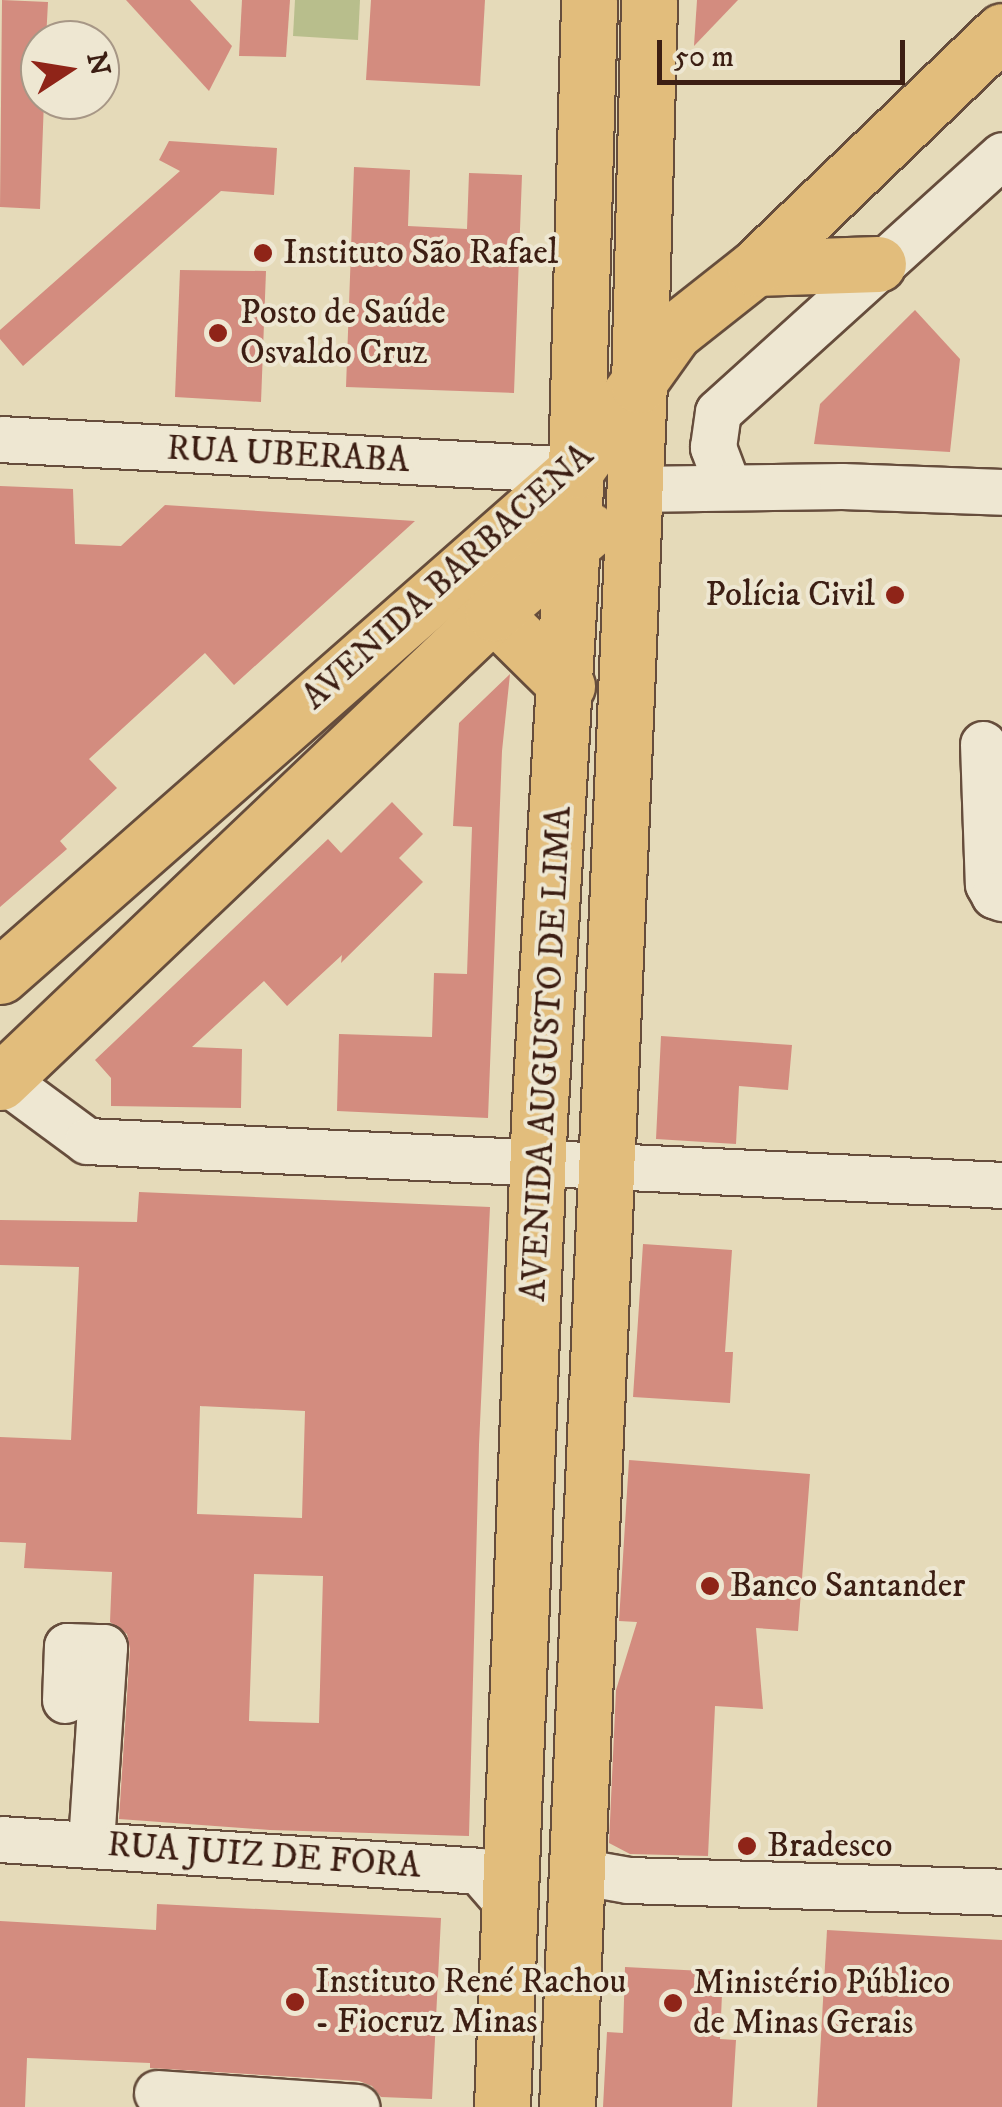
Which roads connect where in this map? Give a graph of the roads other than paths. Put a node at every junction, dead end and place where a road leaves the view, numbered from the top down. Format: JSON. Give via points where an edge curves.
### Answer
{"nodes":[{"id":1,"x":590,"y":0,"type":"edge"},
{"id":2,"x":649,"y":0,"type":"edge"},
{"id":3,"x":1002,"y":31,"type":"edge"},
{"id":4,"x":1002,"y":155,"type":"edge"},
{"id":5,"x":639,"y":244,"type":"junction"},
{"id":6,"x":878,"y":264,"type":"junction"},
{"id":7,"x":755,"y":268,"type":"junction"},
{"id":8,"x":710,"y":304,"type":"junction"},
{"id":9,"x":639,"y":385,"type":"junction"},
{"id":10,"x":0,"y":440,"type":"edge"},
{"id":11,"x":576,"y":470,"type":"junction"},
{"id":12,"x":728,"y":487,"type":"junction"},
{"id":13,"x":634,"y":490,"type":"junction"},
{"id":14,"x":1002,"y":492,"type":"edge"},
{"id":15,"x":572,"y":546,"type":"junction"},
{"id":16,"x":493,"y":613,"type":"junction"},
{"id":17,"x":567,"y":686,"type":"junction"},
{"id":18,"x":983,"y":744,"type":"dead end"},
{"id":19,"x":1002,"y":898,"type":"edge"},
{"id":20,"x":0,"y":976,"type":"edge"},
{"id":21,"x":2,"y":1080,"type":"edge"},
{"id":22,"x":540,"y":1163,"type":"junction"},
{"id":23,"x":604,"y":1168,"type":"junction"},
{"id":24,"x":1002,"y":1185,"type":"edge"},
{"id":25,"x":66,"y":1700,"type":"dead end"},
{"id":26,"x":0,"y":1838,"type":"edge"},
{"id":27,"x":91,"y":1843,"type":"junction"},
{"id":28,"x":577,"y":1871,"type":"junction"},
{"id":29,"x":1002,"y":1892,"type":"edge"},
{"id":30,"x":512,"y":1909,"type":"junction"},
{"id":31,"x":157,"y":2093,"type":"dead end"},
{"id":32,"x":357,"y":2107,"type":"edge"},
{"id":33,"x":502,"y":2107,"type":"edge"},
{"id":34,"x":567,"y":2107,"type":"edge"}],
"edges":[{"from":1,"to":11,"type":"main road","name":"AVENIDA AUGUSTO DE LIMA"},
{"from":2,"to":5,"type":"main road","name":"AVENIDA AUGUSTO DE LIMA"},
{"from":3,"to":7,"type":"main road","name":"AVENIDA BARBACENA"},
{"from":4,"to":6,"type":"street"},
{"from":5,"to":8,"type":"main road"},
{"from":5,"to":9,"type":"main road","name":"AVENIDA AUGUSTO DE LIMA"},
{"from":6,"to":7,"type":"main road"},
{"from":6,"to":12,"type":"street","via":[[718,412],[713,447]]},
{"from":7,"to":8,"type":"main road","name":"AVENIDA BARBACENA"},
{"from":8,"to":9,"type":"main road","name":"AVENIDA BARBACENA","via":[[674,332]]},
{"from":9,"to":11,"type":"main road","name":"AVENIDA BARBACENA"},
{"from":9,"to":13,"type":"main road","name":"AVENIDA AUGUSTO DE LIMA"},
{"from":10,"to":11,"type":"street","name":"RUA UBERABA"},
{"from":11,"to":15,"type":"main road","name":"AVENIDA AUGUSTO DE LIMA"},
{"from":11,"to":20,"type":"main road","name":"AVENIDA BARBACENA"},
{"from":12,"to":13,"type":"street"},
{"from":12,"to":14,"type":"street"},
{"from":13,"to":15,"type":"main road","name":"AVENIDA BARBACENA"},
{"from":13,"to":23,"type":"main road","name":"AVENIDA AUGUSTO DE LIMA"},
{"from":15,"to":16,"type":"main road","name":"AVENIDA BARBACENA"},
{"from":15,"to":17,"type":"main road","name":"AVENIDA AUGUSTO DE LIMA"},
{"from":16,"to":17,"type":"main road"},
{"from":16,"to":21,"type":"main road","name":"AVENIDA BARBACENA"},
{"from":17,"to":22,"type":"main road","name":"AVENIDA AUGUSTO DE LIMA"},
{"from":18,"to":19,"type":"street","via":[[988,884]]},
{"from":21,"to":22,"type":"street","via":[[87,1141]]},
{"from":22,"to":23,"type":"street"},
{"from":22,"to":30,"type":"main road","name":"AVENIDA AUGUSTO DE LIMA"},
{"from":23,"to":24,"type":"street"},
{"from":23,"to":28,"type":"main road","name":"AVENIDA AUGUSTO DE LIMA"},
{"from":25,"to":27,"type":"street","via":[[67,1646],[104,1646]]},
{"from":26,"to":27,"type":"street","name":"RUA JUIZ DE FORA"},
{"from":27,"to":30,"type":"street","name":"RUA JUIZ DE FORA","via":[[479,1872]]},
{"from":28,"to":29,"type":"street","via":[[628,1880]]},
{"from":28,"to":34,"type":"main road","name":"AVENIDA AUGUSTO DE LIMA"},
{"from":30,"to":33,"type":"main road","name":"AVENIDA AUGUSTO DE LIMA"},
{"from":31,"to":32,"type":"street"}]}
